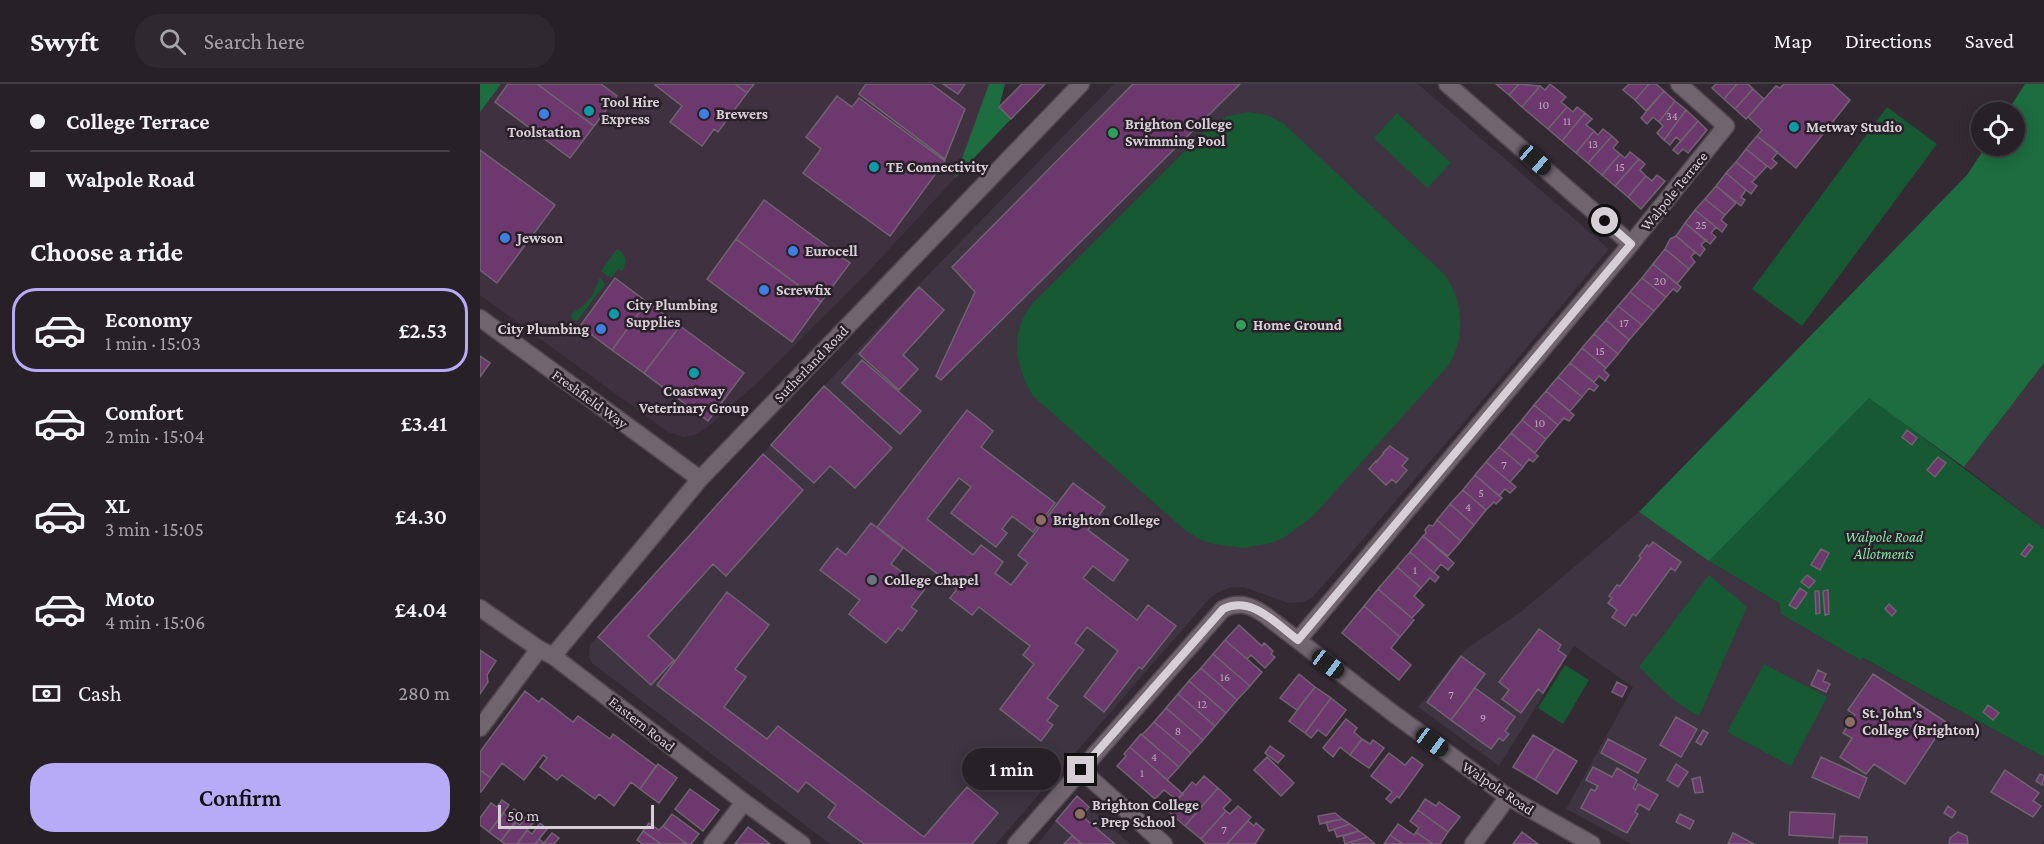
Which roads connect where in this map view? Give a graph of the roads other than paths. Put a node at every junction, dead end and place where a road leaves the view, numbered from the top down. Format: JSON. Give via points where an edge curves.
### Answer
{"nodes":[{"id":1,"x":1080,"y":84,"type":"edge"},
{"id":2,"x":1447,"y":84,"type":"edge"},
{"id":3,"x":1679,"y":84,"type":"edge"},
{"id":4,"x":1631,"y":244,"type":"junction"},
{"id":5,"x":480,"y":318,"type":"edge"},
{"id":6,"x":700,"y":479,"type":"junction"},
{"id":7,"x":480,"y":608,"type":"edge"},
{"id":8,"x":1298,"y":640,"type":"junction"},
{"id":9,"x":546,"y":652,"type":"junction"},
{"id":10,"x":480,"y":728,"type":"edge"},
{"id":11,"x":1081,"y":770,"type":"junction"},
{"id":12,"x":1508,"y":797,"type":"junction"},
{"id":13,"x":744,"y":802,"type":"junction"},
{"id":14,"x":712,"y":844,"type":"edge"},
{"id":15,"x":802,"y":844,"type":"edge"},
{"id":16,"x":1016,"y":844,"type":"edge"},
{"id":17,"x":1164,"y":844,"type":"edge"},
{"id":18,"x":1473,"y":844,"type":"edge"},
{"id":19,"x":1592,"y":844,"type":"edge"}],
"edges":[{"from":1,"to":6,"type":"street","name":"Sutherland Road"},
{"from":2,"to":4,"type":"street"},
{"from":3,"to":4,"type":"street","name":"Walpole Terrace","via":[[1726,126]]},
{"from":4,"to":8,"type":"street","name":"Walpole Terrace"},
{"from":5,"to":6,"type":"street","name":"Freshfield Way"},
{"from":6,"to":9,"type":"street","name":"Sutherland Road"},
{"from":7,"to":9,"type":"street","name":"Eastern Road"},
{"from":8,"to":11,"type":"street","name":"Walpole Road","via":[[1254,608],[1242,604],[1223,609]]},
{"from":8,"to":12,"type":"street","name":"Walpole Road"},
{"from":9,"to":10,"type":"street","name":"Sutherland Road"},
{"from":9,"to":13,"type":"street","name":"Eastern Road"},
{"from":11,"to":16,"type":"street","name":"Walpole Road"},
{"from":11,"to":17,"type":"street"},
{"from":12,"to":18,"type":"street"},
{"from":12,"to":19,"type":"street","name":"Walpole Road"},
{"from":13,"to":14,"type":"street"},
{"from":13,"to":15,"type":"street","name":"Eastern Road"}]}
